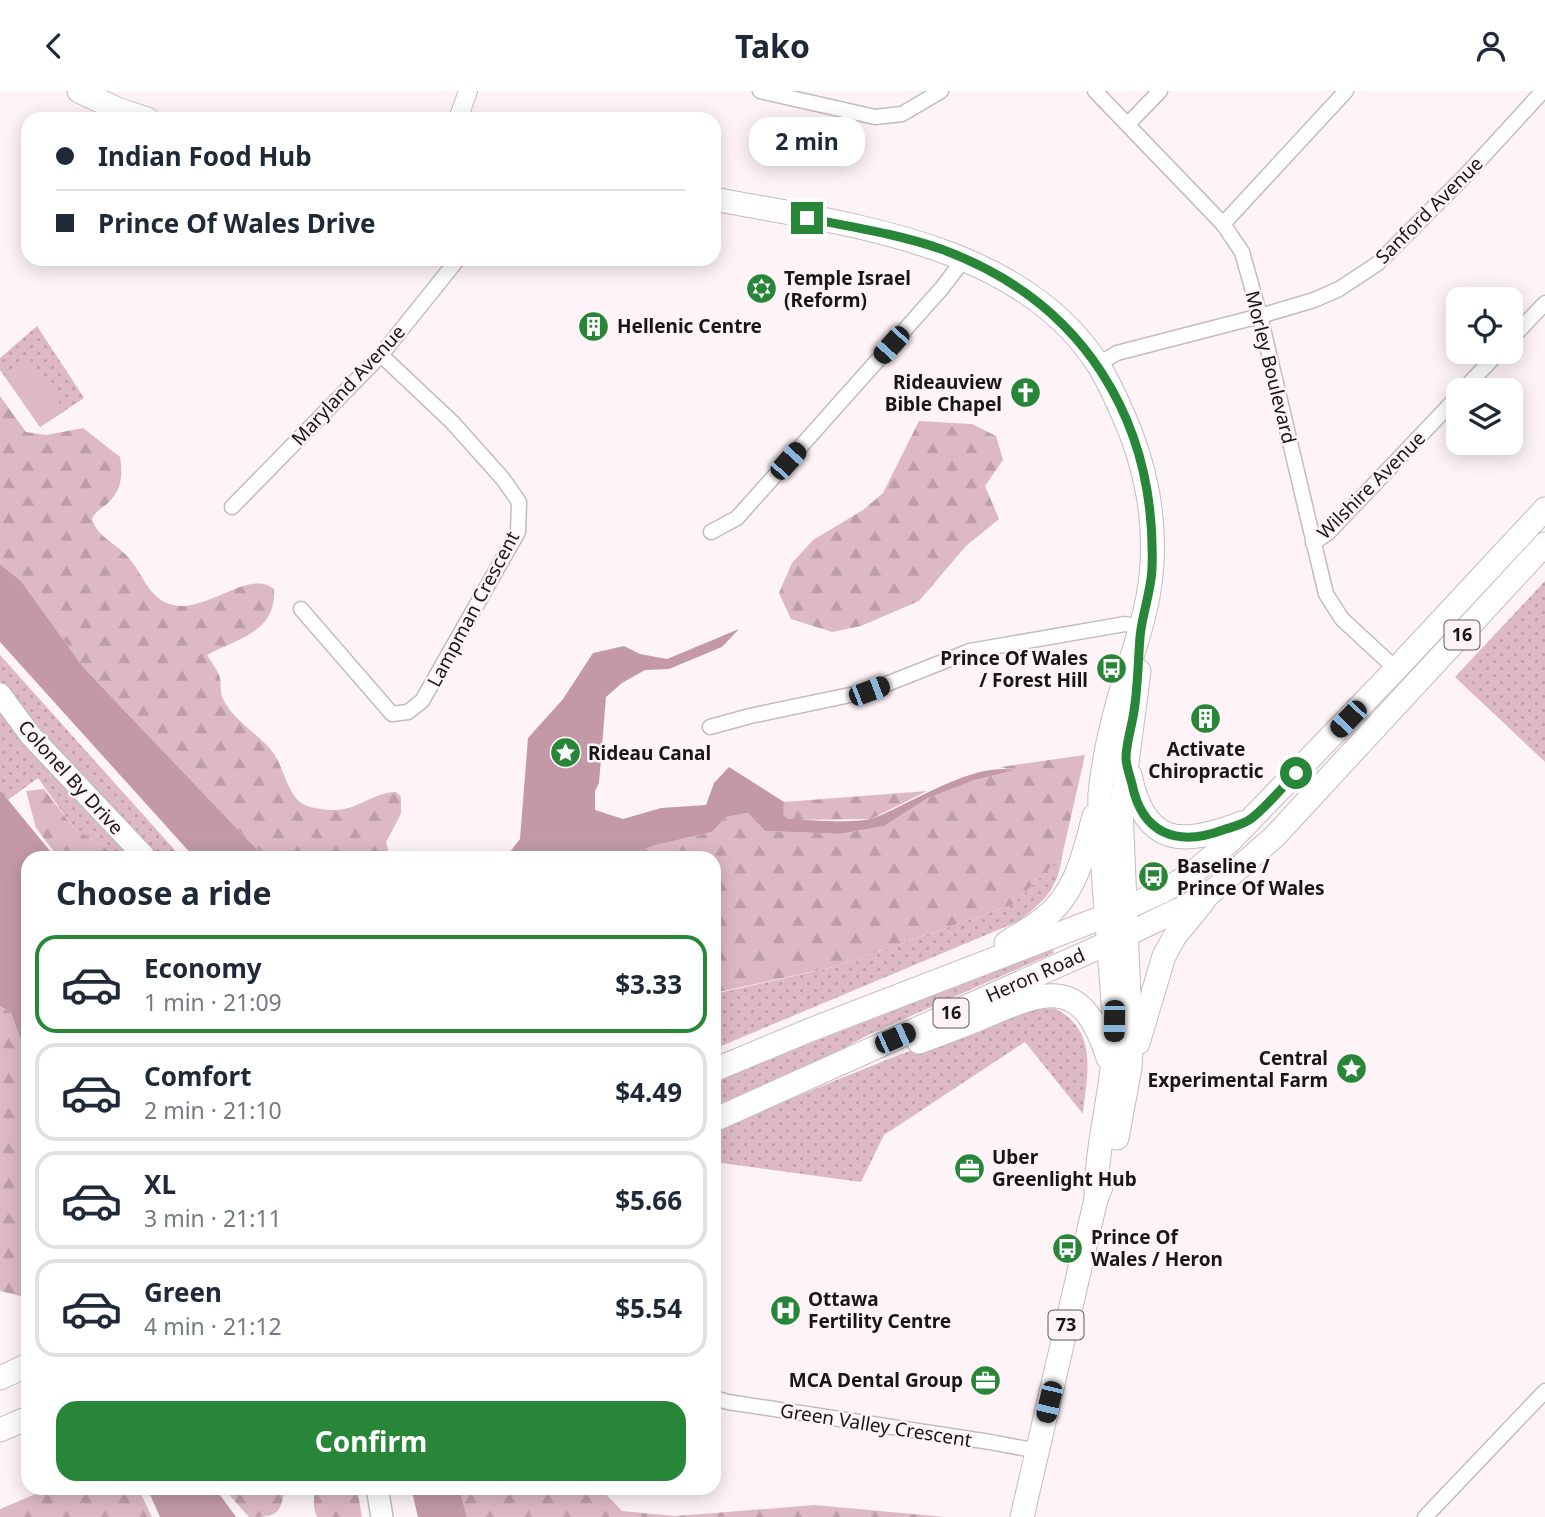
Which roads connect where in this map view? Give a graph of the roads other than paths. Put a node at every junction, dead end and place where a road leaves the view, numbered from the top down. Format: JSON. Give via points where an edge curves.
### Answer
{"nodes":[{"id":1,"x":79,"y":91,"type":"edge"},
{"id":2,"x":468,"y":91,"type":"edge"},
{"id":3,"x":760,"y":91,"type":"edge"},
{"id":4,"x":941,"y":91,"type":"edge"},
{"id":5,"x":1095,"y":91,"type":"edge"},
{"id":6,"x":1160,"y":91,"type":"edge"},
{"id":7,"x":1346,"y":91,"type":"edge"},
{"id":8,"x":1543,"y":91,"type":"edge"},
{"id":9,"x":127,"y":112,"type":"edge"},
{"id":10,"x":460,"y":112,"type":"edge"},
{"id":11,"x":1128,"y":124,"type":"junction"},
{"id":12,"x":721,"y":200,"type":"edge"},
{"id":13,"x":1223,"y":223,"type":"junction"},
{"id":14,"x":964,"y":259,"type":"junction"},
{"id":15,"x":452,"y":266,"type":"edge"},
{"id":16,"x":1545,"y":303,"type":"edge"},
{"id":17,"x":1260,"y":316,"type":"junction"},
{"id":18,"x":1523,"y":326,"type":"edge"},
{"id":19,"x":381,"y":355,"type":"junction"},
{"id":20,"x":1098,"y":364,"type":"junction"},
{"id":21,"x":1488,"y":364,"type":"edge"},
{"id":22,"x":1474,"y":378,"type":"edge"},
{"id":23,"x":1446,"y":409,"type":"edge"},
{"id":24,"x":232,"y":507,"type":"dead end"},
{"id":25,"x":1545,"y":509,"type":"edge"},
{"id":26,"x":711,"y":532,"type":"dead end"},
{"id":27,"x":1313,"y":543,"type":"junction"},
{"id":28,"x":1545,"y":544,"type":"edge"},
{"id":29,"x":301,"y":609,"type":"dead end"},
{"id":30,"x":1141,"y":631,"type":"junction"},
{"id":31,"x":1396,"y":669,"type":"junction"},
{"id":32,"x":0,"y":694,"type":"edge"},
{"id":33,"x":1123,"y":725,"type":"junction"},
{"id":34,"x":710,"y":727,"type":"dead end"},
{"id":35,"x":1126,"y":758,"type":"junction"},
{"id":36,"x":1100,"y":796,"type":"junction"},
{"id":37,"x":1250,"y":820,"type":"junction"},
{"id":38,"x":139,"y":851,"type":"edge"},
{"id":39,"x":1207,"y":896,"type":"junction"},
{"id":40,"x":1115,"y":913,"type":"junction"},
{"id":41,"x":1117,"y":939,"type":"junction"},
{"id":42,"x":962,"y":971,"type":"junction"},
{"id":43,"x":721,"y":1067,"type":"edge"},
{"id":44,"x":1121,"y":1070,"type":"junction"},
{"id":45,"x":795,"y":1083,"type":"junction"},
{"id":46,"x":721,"y":1117,"type":"edge"},
{"id":47,"x":1545,"y":1391,"type":"edge"},
{"id":48,"x":721,"y":1400,"type":"edge"},
{"id":49,"x":21,"y":1421,"type":"edge"},
{"id":50,"x":0,"y":1430,"type":"edge"},
{"id":51,"x":1038,"y":1451,"type":"junction"},
{"id":52,"x":378,"y":1495,"type":"edge"},
{"id":53,"x":382,"y":1517,"type":"edge"},
{"id":54,"x":1022,"y":1517,"type":"edge"},
{"id":55,"x":1425,"y":1517,"type":"edge"}],
"edges":[{"from":1,"to":9,"type":"main road"},
{"from":2,"to":10,"type":"street"},
{"from":3,"to":4,"type":"street","via":[[875,117],[902,114]]},
{"from":5,"to":11,"type":"street","name":"Morley Boulevard"},
{"from":6,"to":11,"type":"street"},
{"from":7,"to":13,"type":"street"},
{"from":8,"to":17,"type":"street","name":"Sanford Avenue","via":[[1377,264],[1339,289]]},
{"from":11,"to":13,"type":"street","name":"Morley Boulevard"},
{"from":12,"to":14,"type":"main road","number":"73","via":[[903,238]]},
{"from":13,"to":17,"type":"street","name":"Morley Boulevard","via":[[1242,252]]},
{"from":14,"to":20,"type":"main road","number":"73","via":[[1038,303]]},
{"from":14,"to":26,"type":"street","via":[[737,519]]},
{"from":15,"to":19,"type":"street","name":"Maryland Avenue"},
{"from":16,"to":18,"type":"street"},
{"from":17,"to":20,"type":"street","name":"Sanford Avenue","via":[[1117,353]]},
{"from":17,"to":27,"type":"street","name":"Morley Boulevard"},
{"from":19,"to":24,"type":"street","name":"Maryland Avenue"},
{"from":19,"to":29,"type":"street","name":"Lampman Crescent","via":[[452,422],[503,479],[519,502],[518,533],[422,701],[408,712],[392,714]]},
{"from":20,"to":30,"type":"main road","number":"73","via":[[1127,423],[1145,477],[1152,573]]},
{"from":21,"to":22,"type":"street"},
{"from":23,"to":27,"type":"street","name":"Wilshire Avenue","via":[[1328,533]]},
{"from":25,"to":31,"type":"main road","number":"16"},
{"from":27,"to":31,"type":"street","name":"Morley Boulevard","via":[[1326,594],[1342,619]]},
{"from":28,"to":39,"type":"main road","number":"16","via":[[1275,836]]},
{"from":30,"to":33,"type":"main road","number":"73","via":[[1139,672]]},
{"from":30,"to":34,"type":"street","via":[[1125,625],[970,651],[869,691]]},
{"from":31,"to":37,"type":"main road","number":"16"},
{"from":32,"to":38,"type":"main road","name":"Colonel By Drive","via":[[31,736]]},
{"from":33,"to":35,"type":"main road","number":"73"},
{"from":33,"to":36,"type":"main road","number":"73"},
{"from":35,"to":37,"type":"main road","via":[[1138,805],[1150,823],[1167,834],[1196,838]]},
{"from":35,"to":40,"type":"main road","number":"73"},
{"from":36,"to":40,"type":"main road","number":"73"},
{"from":36,"to":42,"type":"main road","via":[[1074,881],[1055,909]]},
{"from":37,"to":40,"type":"main road","number":"16","via":[[1194,872]]},
{"from":39,"to":41,"type":"main road","number":"16"},
{"from":39,"to":44,"type":"main road","via":[[1164,956]]},
{"from":40,"to":41,"type":"main road","number":"73"},
{"from":40,"to":42,"type":"main road","name":"Heron Road","number":"16"},
{"from":41,"to":44,"type":"main road","number":"73","via":[[1114,1021]]},
{"from":41,"to":45,"type":"main road","name":"Heron Road","number":"16"},
{"from":42,"to":43,"type":"main road","name":"Heron Road","number":"16"},
{"from":44,"to":45,"type":"main road","via":[[1086,1011],[1063,997],[1041,996]]},
{"from":44,"to":51,"type":"main road","number":"73","via":[[1096,1165],[1096,1199]]},
{"from":45,"to":46,"type":"main road","name":"Heron Road","number":"16"},
{"from":47,"to":55,"type":"street"},
{"from":48,"to":51,"type":"street","name":"Green Valley Crescent"},
{"from":49,"to":50,"type":"main road"},
{"from":51,"to":54,"type":"main road","number":"73"},
{"from":52,"to":53,"type":"main road"}]}
